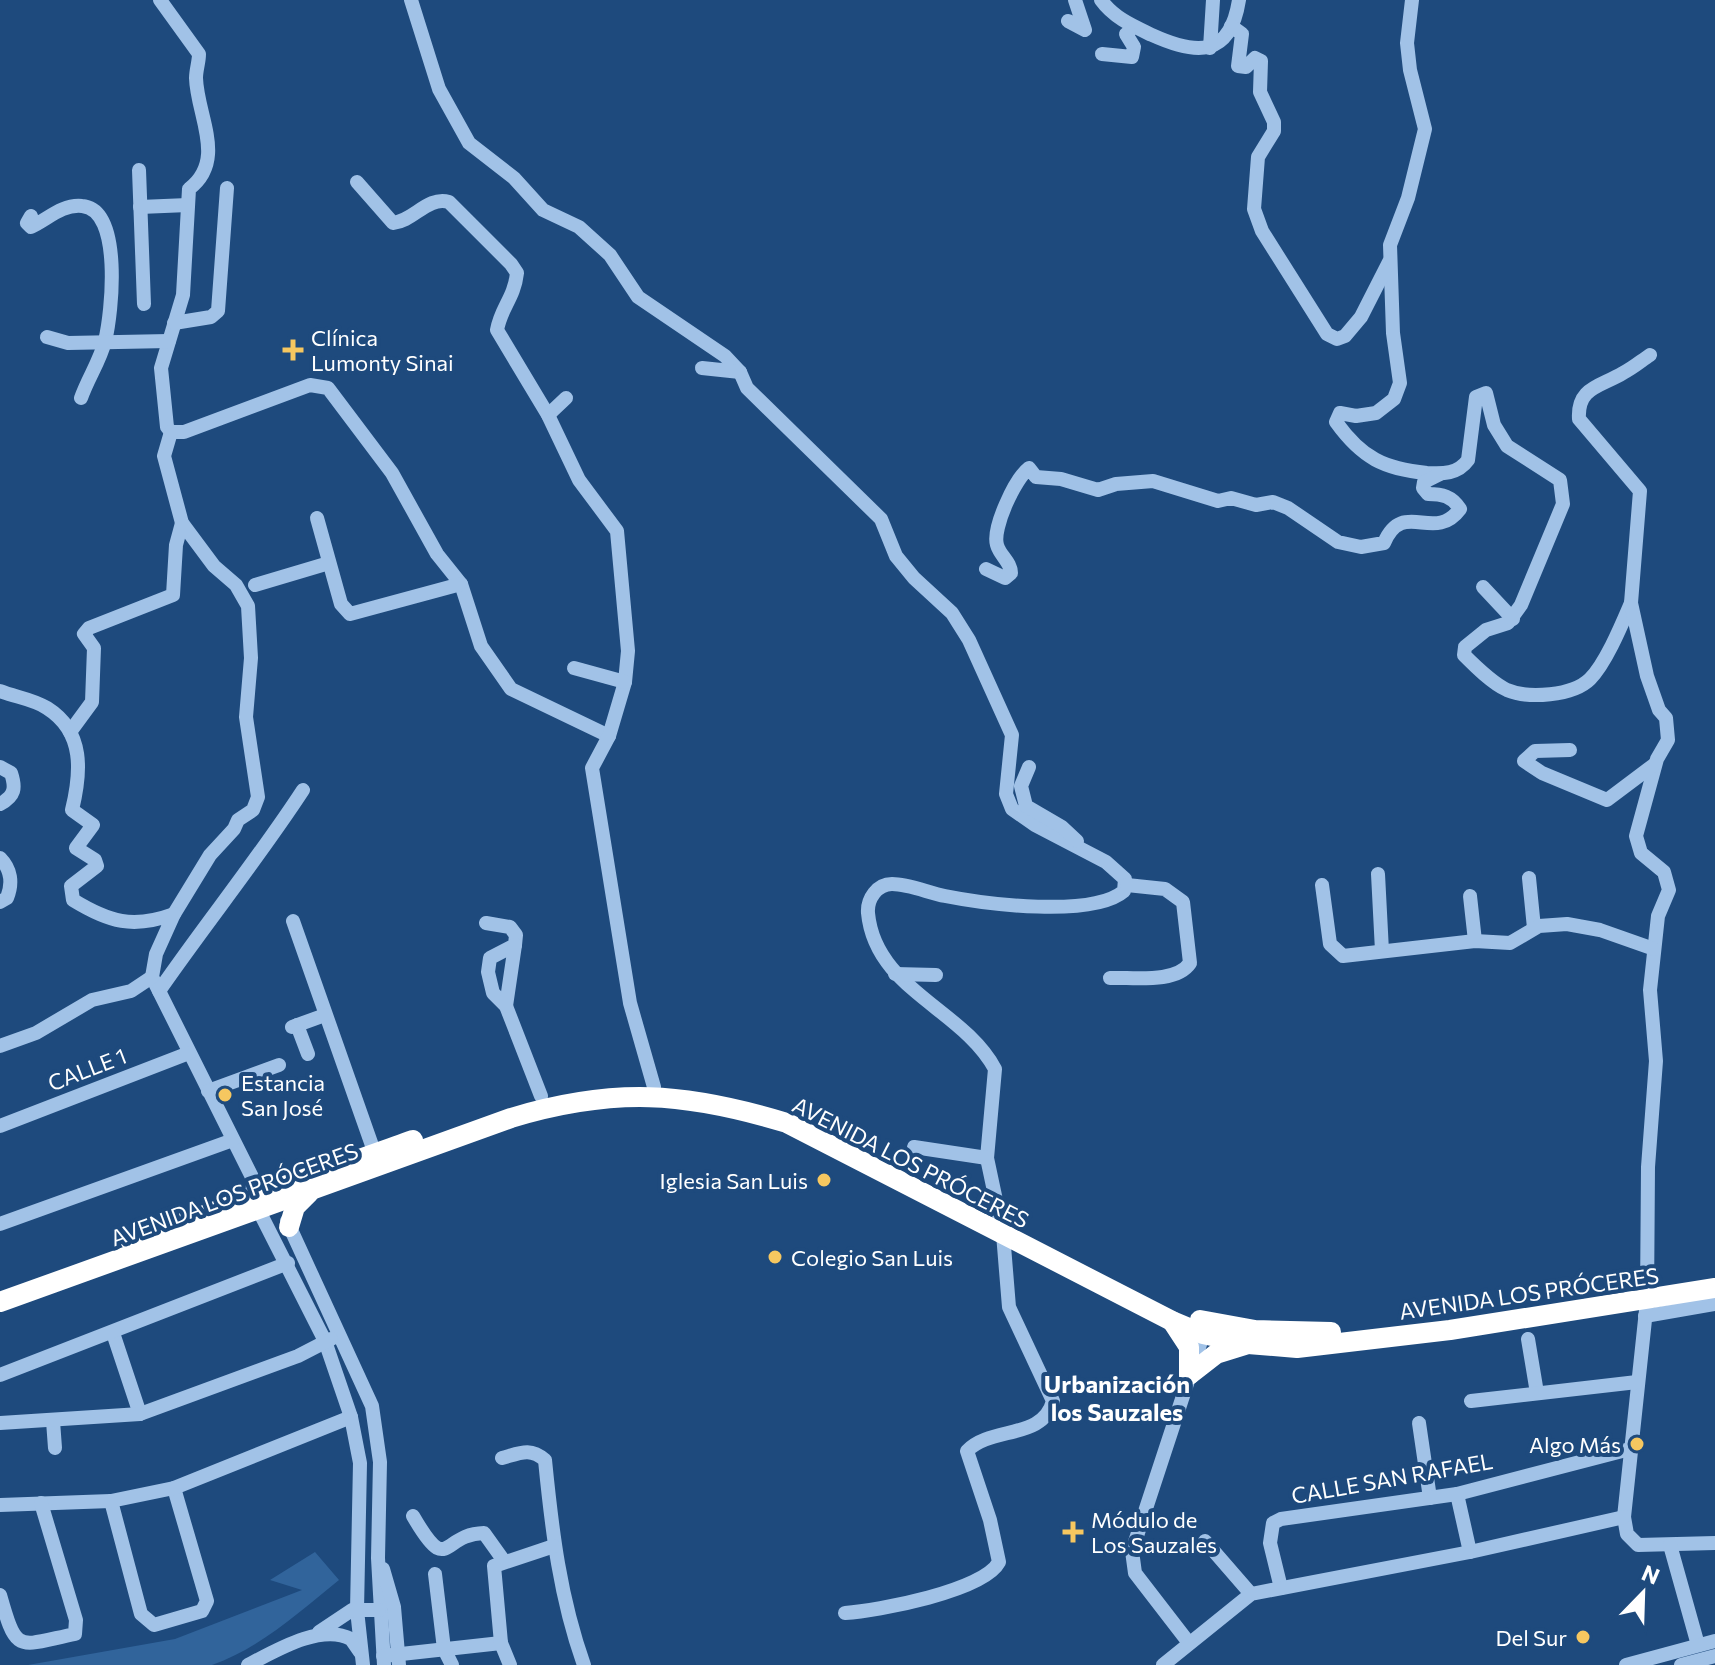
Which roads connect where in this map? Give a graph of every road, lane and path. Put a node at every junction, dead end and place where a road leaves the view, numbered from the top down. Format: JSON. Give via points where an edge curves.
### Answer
{"nodes":[{"id":1,"x":160,"y":0,"type":"edge"},
{"id":2,"x":411,"y":0,"type":"edge"},
{"id":3,"x":1075,"y":0,"type":"edge"},
{"id":4,"x":1101,"y":0,"type":"edge"},
{"id":5,"x":1213,"y":0,"type":"edge"},
{"id":6,"x":1239,"y":0,"type":"edge"},
{"id":7,"x":1412,"y":0,"type":"edge"},
{"id":8,"x":1068,"y":21,"type":"dead end"},
{"id":9,"x":1231,"y":26,"type":"junction"},
{"id":10,"x":1130,"y":32,"type":"junction"},
{"id":11,"x":1210,"y":48,"type":"junction"},
{"id":12,"x":1102,"y":54,"type":"dead end"},
{"id":13,"x":139,"y":170,"type":"dead end"},
{"id":14,"x":357,"y":182,"type":"dead end"},
{"id":15,"x":227,"y":188,"type":"dead end"},
{"id":16,"x":188,"y":205,"type":"junction"},
{"id":17,"x":140,"y":207,"type":"junction"},
{"id":18,"x":31,"y":216,"type":"dead end"},
{"id":19,"x":1391,"y":259,"type":"junction"},
{"id":20,"x":144,"y":304,"type":"dead end"},
{"id":21,"x":174,"y":323,"type":"junction"},
{"id":22,"x":47,"y":337,"type":"dead end"},
{"id":23,"x":169,"y":341,"type":"junction"},
{"id":24,"x":104,"y":343,"type":"junction"},
{"id":25,"x":1650,"y":355,"type":"dead end"},
{"id":26,"x":702,"y":368,"type":"dead end"},
{"id":27,"x":740,"y":372,"type":"junction"},
{"id":28,"x":81,"y":398,"type":"dead end"},
{"id":29,"x":566,"y":398,"type":"dead end"},
{"id":30,"x":548,"y":415,"type":"junction"},
{"id":31,"x":171,"y":432,"type":"junction"},
{"id":32,"x":1440,"y":474,"type":"junction"},
{"id":33,"x":317,"y":518,"type":"dead end"},
{"id":34,"x":182,"y":523,"type":"junction"},
{"id":35,"x":329,"y":563,"type":"junction"},
{"id":36,"x":986,"y":569,"type":"dead end"},
{"id":37,"x":461,"y":584,"type":"junction"},
{"id":38,"x":255,"y":585,"type":"dead end"},
{"id":39,"x":1483,"y":587,"type":"dead end"},
{"id":40,"x":1631,"y":603,"type":"junction"},
{"id":41,"x":1513,"y":619,"type":"junction"},
{"id":42,"x":574,"y":668,"type":"dead end"},
{"id":43,"x":625,"y":682,"type":"junction"},
{"id":44,"x":0,"y":691,"type":"edge"},
{"id":45,"x":70,"y":732,"type":"junction"},
{"id":46,"x":609,"y":736,"type":"junction"},
{"id":47,"x":1570,"y":750,"type":"dead end"},
{"id":48,"x":1655,"y":764,"type":"junction"},
{"id":49,"x":0,"y":767,"type":"edge"},
{"id":50,"x":1029,"y":767,"type":"dead end"},
{"id":51,"x":303,"y":790,"type":"dead end"},
{"id":52,"x":0,"y":804,"type":"edge"},
{"id":53,"x":1085,"y":851,"type":"junction"},
{"id":54,"x":0,"y":858,"type":"edge"},
{"id":55,"x":1378,"y":874,"type":"dead end"},
{"id":56,"x":1529,"y":878,"type":"dead end"},
{"id":57,"x":1127,"y":885,"type":"junction"},
{"id":58,"x":1322,"y":885,"type":"dead end"},
{"id":59,"x":1470,"y":896,"type":"dead end"},
{"id":60,"x":0,"y":902,"type":"edge"},
{"id":61,"x":174,"y":914,"type":"junction"},
{"id":62,"x":293,"y":921,"type":"dead end"},
{"id":63,"x":486,"y":923,"type":"dead end"},
{"id":64,"x":1534,"y":928,"type":"junction"},
{"id":65,"x":1475,"y":941,"type":"junction"},
{"id":66,"x":515,"y":945,"type":"junction"},
{"id":67,"x":1654,"y":949,"type":"junction"},
{"id":68,"x":1382,"y":951,"type":"junction"},
{"id":69,"x":894,"y":974,"type":"junction"},
{"id":70,"x":936,"y":975,"type":"dead end"},
{"id":71,"x":1110,"y":978,"type":"dead end"},
{"id":72,"x":155,"y":984,"type":"junction"},
{"id":73,"x":506,"y":1006,"type":"junction"},
{"id":74,"x":325,"y":1015,"type":"junction"},
{"id":75,"x":0,"y":1046,"type":"edge"},
{"id":76,"x":189,"y":1053,"type":"junction"},
{"id":77,"x":308,"y":1054,"type":"dead end"},
{"id":78,"x":279,"y":1065,"type":"dead end"},
{"id":79,"x":654,"y":1087,"type":"junction"},
{"id":80,"x":208,"y":1091,"type":"junction"},
{"id":81,"x":541,"y":1096,"type":"junction"},
{"id":82,"x":0,"y":1126,"type":"edge"},
{"id":83,"x":233,"y":1140,"type":"junction"},
{"id":84,"x":914,"y":1147,"type":"dead end"},
{"id":85,"x":375,"y":1154,"type":"junction"},
{"id":86,"x":987,"y":1158,"type":"junction"},
{"id":87,"x":309,"y":1193,"type":"junction"},
{"id":88,"x":263,"y":1196,"type":"junction"},
{"id":89,"x":0,"y":1224,"type":"edge"},
{"id":90,"x":289,"y":1227,"type":"junction"},
{"id":91,"x":1002,"y":1229,"type":"junction"},
{"id":92,"x":288,"y":1263,"type":"junction"},
{"id":93,"x":1715,"y":1276,"type":"edge"},
{"id":94,"x":1715,"y":1288,"type":"edge"},
{"id":95,"x":0,"y":1290,"type":"edge"},
{"id":96,"x":1647,"y":1301,"type":"junction"},
{"id":97,"x":0,"y":1302,"type":"edge"},
{"id":98,"x":1715,"y":1304,"type":"edge"},
{"id":99,"x":1172,"y":1321,"type":"junction"},
{"id":100,"x":1205,"y":1328,"type":"junction"},
{"id":101,"x":113,"y":1333,"type":"junction"},
{"id":102,"x":342,"y":1335,"type":"junction"},
{"id":103,"x":1528,"y":1339,"type":"dead end"},
{"id":104,"x":325,"y":1341,"type":"junction"},
{"id":105,"x":1248,"y":1344,"type":"junction"},
{"id":106,"x":0,"y":1375,"type":"edge"},
{"id":107,"x":1189,"y":1375,"type":"junction"},
{"id":108,"x":1637,"y":1382,"type":"junction"},
{"id":109,"x":1537,"y":1393,"type":"junction"},
{"id":110,"x":1471,"y":1401,"type":"dead end"},
{"id":111,"x":140,"y":1414,"type":"junction"},
{"id":112,"x":351,"y":1417,"type":"junction"},
{"id":113,"x":53,"y":1421,"type":"junction"},
{"id":114,"x":0,"y":1423,"type":"edge"},
{"id":115,"x":1419,"y":1423,"type":"dead end"},
{"id":116,"x":55,"y":1448,"type":"dead end"},
{"id":117,"x":1630,"y":1449,"type":"junction"},
{"id":118,"x":502,"y":1458,"type":"dead end"},
{"id":119,"x":174,"y":1488,"type":"junction"},
{"id":120,"x":1457,"y":1494,"type":"junction"},
{"id":121,"x":1430,"y":1498,"type":"junction"},
{"id":122,"x":111,"y":1501,"type":"junction"},
{"id":123,"x":41,"y":1503,"type":"junction"},
{"id":124,"x":0,"y":1505,"type":"edge"},
{"id":125,"x":413,"y":1516,"type":"dead end"},
{"id":126,"x":1624,"y":1517,"type":"junction"},
{"id":127,"x":1205,"y":1541,"type":"dead end"},
{"id":128,"x":1715,"y":1543,"type":"edge"},
{"id":129,"x":1670,"y":1545,"type":"junction"},
{"id":130,"x":554,"y":1546,"type":"junction"},
{"id":131,"x":1470,"y":1552,"type":"junction"},
{"id":132,"x":378,"y":1558,"type":"junction"},
{"id":133,"x":504,"y":1561,"type":"junction"},
{"id":134,"x":435,"y":1574,"type":"dead end"},
{"id":135,"x":1281,"y":1588,"type":"junction"},
{"id":136,"x":1251,"y":1594,"type":"junction"},
{"id":137,"x":0,"y":1595,"type":"edge"},
{"id":138,"x":357,"y":1610,"type":"junction"},
{"id":139,"x":379,"y":1610,"type":"junction"},
{"id":140,"x":845,"y":1613,"type":"dead end"},
{"id":141,"x":381,"y":1634,"type":"junction"},
{"id":142,"x":352,"y":1635,"type":"junction"},
{"id":143,"x":314,"y":1636,"type":"junction"},
{"id":144,"x":1715,"y":1641,"type":"edge"},
{"id":145,"x":501,"y":1643,"type":"junction"},
{"id":146,"x":1189,"y":1643,"type":"junction"},
{"id":147,"x":444,"y":1649,"type":"junction"},
{"id":148,"x":1705,"y":1656,"type":"edge"},
{"id":149,"x":391,"y":1660,"type":"edge"},
{"id":150,"x":362,"y":1661,"type":"edge"},
{"id":151,"x":248,"y":1665,"type":"edge"},
{"id":152,"x":452,"y":1665,"type":"edge"},
{"id":153,"x":510,"y":1665,"type":"edge"},
{"id":154,"x":584,"y":1665,"type":"edge"},
{"id":155,"x":1163,"y":1665,"type":"edge"},
{"id":156,"x":1626,"y":1665,"type":"edge"},
{"id":157,"x":1681,"y":1665,"type":"edge"}],
"edges":[{"from":1,"to":16,"type":"street","via":[[199,54],[196,78],[209,156],[200,180],[189,189]]},
{"from":2,"to":27,"type":"street","via":[[439,89],[469,143],[514,178],[543,210],[579,227],[610,255],[638,297],[725,356]]},
{"from":3,"to":8,"type":"street","via":[[1085,30]]},
{"from":4,"to":10,"type":"street"},
{"from":5,"to":11,"type":"street"},
{"from":6,"to":9,"type":"street"},
{"from":7,"to":19,"type":"street","via":[[1407,43],[1425,129],[1390,245]]},
{"from":9,"to":11,"type":"street"},
{"from":9,"to":19,"type":"street","via":[[1242,34],[1238,66],[1246,67],[1255,58],[1261,61],[1260,92],[1274,122],[1258,157],[1254,209],[1262,231],[1327,334],[1337,339],[1351,331]]},
{"from":10,"to":11,"type":"street","via":[[1187,49]]},
{"from":10,"to":12,"type":"street","via":[[1126,34],[1134,47],[1132,57]]},
{"from":13,"to":17,"type":"street"},
{"from":14,"to":30,"type":"street","via":[[393,223],[435,201],[449,202],[511,264],[517,273],[514,297],[499,316],[497,330]]},
{"from":15,"to":21,"type":"street","via":[[218,311]]},
{"from":16,"to":17,"type":"street"},
{"from":16,"to":21,"type":"street","via":[[183,295]]},
{"from":17,"to":20,"type":"street"},
{"from":18,"to":24,"type":"street","via":[[31,227],[79,206],[101,216],[112,268]]},
{"from":19,"to":32,"type":"street","via":[[1399,388],[1376,413],[1340,413],[1335,420],[1353,443],[1391,470]]},
{"from":21,"to":23,"type":"street"},
{"from":22,"to":24,"type":"street","via":[[63,343]]},
{"from":23,"to":24,"type":"street"},
{"from":23,"to":31,"type":"street","via":[[161,368]]},
{"from":24,"to":28,"type":"street"},
{"from":25,"to":40,"type":"street","via":[[1589,389],[1578,406],[1579,419],[1640,491]]},
{"from":26,"to":27,"type":"street"},
{"from":27,"to":53,"type":"street","via":[[747,388],[881,519],[896,556],[952,613],[969,640],[1012,735],[1006,794],[1012,809]]},
{"from":29,"to":30,"type":"street"},
{"from":30,"to":43,"type":"street","via":[[579,480],[617,531],[628,651]]},
{"from":31,"to":34,"type":"street","via":[[164,456]]},
{"from":31,"to":37,"type":"street","via":[[322,385],[392,473],[437,554]]},
{"from":32,"to":36,"type":"street","via":[[1423,488],[1457,504],[1460,509],[1453,519],[1443,525],[1404,523],[1384,543],[1361,547],[1333,540],[1273,502],[1218,501],[1153,481],[1091,489],[1036,477],[1029,468],[1010,494],[997,529],[997,544],[1011,573],[1005,578]]},
{"from":32,"to":41,"type":"street","via":[[1462,468],[1468,460],[1480,393],[1490,396],[1494,425],[1507,446],[1560,480],[1563,504]]},
{"from":33,"to":35,"type":"street"},
{"from":34,"to":45,"type":"street","via":[[173,595],[84,634],[94,648],[92,702]]},
{"from":34,"to":61,"type":"street","via":[[248,606],[246,717],[258,797],[253,810],[210,855]]},
{"from":35,"to":37,"type":"street","via":[[341,604],[350,614]]},
{"from":35,"to":38,"type":"street"},
{"from":37,"to":46,"type":"street","via":[[481,646],[511,689]]},
{"from":39,"to":41,"type":"street"},
{"from":40,"to":41,"type":"street","via":[[1593,677],[1566,692],[1508,690],[1464,655],[1478,634]]},
{"from":40,"to":48,"type":"street","via":[[1647,676],[1668,729]]},
{"from":42,"to":43,"type":"street"},
{"from":43,"to":46,"type":"street"},
{"from":44,"to":45,"type":"street","via":[[46,707]]},
{"from":45,"to":61,"type":"street","via":[[81,767],[72,810],[93,825],[76,848],[97,862],[95,870],[71,886],[70,895],[101,917],[127,925]]},
{"from":46,"to":79,"type":"street","via":[[592,768],[630,1003]]},
{"from":47,"to":48,"type":"street","via":[[1535,751],[1524,761],[1607,800]]},
{"from":48,"to":67,"type":"street","via":[[1636,836],[1641,853],[1668,879]]},
{"from":49,"to":52,"type":"street","via":[[11,773],[15,786]]},
{"from":50,"to":53,"type":"street","via":[[1021,786],[1026,806],[1072,834]]},
{"from":51,"to":72,"type":"street","via":[[256,862]]},
{"from":53,"to":57,"type":"street","via":[[1118,870]]},
{"from":54,"to":60,"type":"street","via":[[10,881],[7,898]]},
{"from":55,"to":68,"type":"street"},
{"from":56,"to":64,"type":"street"},
{"from":57,"to":69,"type":"street","via":[[1117,898],[1084,905],[1024,906],[892,884],[879,887],[868,909],[872,931]]},
{"from":57,"to":71,"type":"street","via":[[1165,889],[1183,902],[1190,963],[1169,976]]},
{"from":58,"to":68,"type":"street","via":[[1333,950],[1343,956]]},
{"from":59,"to":65,"type":"street"},
{"from":61,"to":72,"type":"street","via":[[159,945]]},
{"from":62,"to":74,"type":"street"},
{"from":63,"to":66,"type":"street","via":[[510,927]]},
{"from":64,"to":65,"type":"street","via":[[1510,943]]},
{"from":64,"to":67,"type":"street","via":[[1567,924]]},
{"from":65,"to":68,"type":"street"},
{"from":66,"to":73,"type":"street"},
{"from":66,"to":73,"type":"street","via":[[490,958],[493,993]]},
{"from":67,"to":96,"type":"street"},
{"from":69,"to":70,"type":"street"},
{"from":69,"to":86,"type":"street","via":[[973,1038],[995,1069]]},
{"from":72,"to":75,"type":"street","via":[[92,1000],[36,1033]]},
{"from":72,"to":76,"type":"street"},
{"from":73,"to":81,"type":"street"},
{"from":74,"to":77,"type":"street","via":[[294,1026]]},
{"from":74,"to":85,"type":"street"},
{"from":76,"to":80,"type":"street"},
{"from":76,"to":82,"type":"street","name":"CALLE 1"},
{"from":78,"to":80,"type":"street"},
{"from":79,"to":81,"type":"highway","name":"AVENIDA LOS PRÓCERES"},
{"from":79,"to":91,"type":"highway","name":"AVENIDA LOS PRÓCERES","via":[[714,1092],[777,1110],[863,1150]]},
{"from":80,"to":83,"type":"street"},
{"from":81,"to":85,"type":"highway","name":"AVENIDA LOS PRÓCERES"},
{"from":83,"to":88,"type":"street"},
{"from":83,"to":89,"type":"street"},
{"from":84,"to":86,"type":"street"},
{"from":85,"to":88,"type":"highway","name":"AVENIDA LOS PRÓCERES"},
{"from":86,"to":91,"type":"street"},
{"from":87,"to":88,"type":"highway","name":"AVENIDA LOS PRÓCERES"},
{"from":87,"to":90,"type":"highway","via":[[295,1207]]},
{"from":87,"to":91,"type":"highway","name":"AVENIDA LOS PRÓCERES","via":[[544,1108],[654,1095],[718,1103],[787,1123]]},
{"from":88,"to":90,"type":"street"},
{"from":88,"to":92,"type":"street"},
{"from":88,"to":95,"type":"highway","name":"AVENIDA LOS PRÓCERES"},
{"from":88,"to":97,"type":"highway","name":"AVENIDA LOS PRÓCERES"},
{"from":90,"to":102,"type":"street"},
{"from":91,"to":99,"type":"highway","name":"AVENIDA LOS PRÓCERES"},
{"from":91,"to":100,"type":"highway","name":"AVENIDA LOS PRÓCERES"},
{"from":91,"to":140,"type":"street","via":[[1009,1307],[1053,1401],[1041,1423],[986,1439],[967,1451],[999,1562],[986,1576],[907,1604]]},
{"from":92,"to":101,"type":"street"},
{"from":92,"to":104,"type":"street"},
{"from":93,"to":96,"type":"highway","name":"AVENIDA LOS PRÓCERES"},
{"from":94,"to":96,"type":"highway","name":"AVENIDA LOS PRÓCERES"},
{"from":96,"to":98,"type":"street"},
{"from":96,"to":100,"type":"highway","name":"AVENIDA LOS PRÓCERES","via":[[1602,1297],[1322,1333]]},
{"from":96,"to":105,"type":"highway","name":"AVENIDA LOS PRÓCERES","via":[[1313,1346]]},
{"from":96,"to":108,"type":"street"},
{"from":99,"to":100,"type":"highway","name":"AVENIDA LOS PRÓCERES"},
{"from":99,"to":107,"type":"highway","via":[[1189,1347]]},
{"from":100,"to":105,"type":"highway","name":"AVENIDA LOS PRÓCERES"},
{"from":100,"to":107,"type":"street"},
{"from":101,"to":106,"type":"street"},
{"from":101,"to":111,"type":"street"},
{"from":102,"to":104,"type":"street"},
{"from":102,"to":132,"type":"street","via":[[372,1406],[380,1462]]},
{"from":103,"to":109,"type":"street"},
{"from":104,"to":111,"type":"street","via":[[298,1356]]},
{"from":104,"to":112,"type":"street"},
{"from":105,"to":107,"type":"highway","via":[[1216,1354]]},
{"from":107,"to":146,"type":"street","via":[[1132,1551],[1135,1573]]},
{"from":108,"to":109,"type":"street"},
{"from":108,"to":117,"type":"street"},
{"from":109,"to":110,"type":"street"},
{"from":111,"to":113,"type":"street"},
{"from":112,"to":119,"type":"street"},
{"from":112,"to":138,"type":"street","via":[[360,1463]]},
{"from":113,"to":114,"type":"street"},
{"from":113,"to":116,"type":"street"},
{"from":115,"to":121,"type":"street"},
{"from":117,"to":120,"type":"street","name":"CALLE SAN RAFAEL"},
{"from":117,"to":126,"type":"street"},
{"from":118,"to":130,"type":"street","via":[[525,1451],[545,1460]]},
{"from":119,"to":122,"type":"street"},
{"from":119,"to":122,"type":"street","via":[[207,1601],[202,1611],[154,1625],[141,1614]]},
{"from":120,"to":121,"type":"street","name":"CALLE SAN RAFAEL"},
{"from":120,"to":131,"type":"street"},
{"from":121,"to":135,"type":"street","name":"CALLE SAN RAFAEL","via":[[1273,1523],[1270,1543]]},
{"from":122,"to":123,"type":"street"},
{"from":123,"to":124,"type":"street"},
{"from":123,"to":137,"type":"street","via":[[76,1620],[75,1634],[18,1642]]},
{"from":125,"to":133,"type":"street","via":[[438,1549],[484,1533]]},
{"from":126,"to":129,"type":"street","via":[[1632,1543]]},
{"from":126,"to":131,"type":"street"},
{"from":127,"to":136,"type":"street"},
{"from":128,"to":129,"type":"street"},
{"from":129,"to":148,"type":"street"},
{"from":130,"to":133,"type":"street"},
{"from":130,"to":154,"type":"street","via":[[567,1618]]},
{"from":131,"to":135,"type":"street"},
{"from":132,"to":139,"type":"street"},
{"from":132,"to":149,"type":"street","via":[[394,1607]]},
{"from":133,"to":145,"type":"street","via":[[493,1571]]},
{"from":134,"to":147,"type":"street"},
{"from":135,"to":136,"type":"street"},
{"from":136,"to":146,"type":"street"},
{"from":138,"to":139,"type":"street"},
{"from":138,"to":142,"type":"street"},
{"from":138,"to":143,"type":"street"},
{"from":139,"to":141,"type":"street"},
{"from":141,"to":142,"type":"street"},
{"from":141,"to":149,"type":"street"},
{"from":142,"to":143,"type":"street"},
{"from":142,"to":150,"type":"street"},
{"from":143,"to":151,"type":"street"},
{"from":144,"to":148,"type":"street"},
{"from":145,"to":147,"type":"street"},
{"from":145,"to":153,"type":"street"},
{"from":146,"to":155,"type":"street"},
{"from":147,"to":149,"type":"street"},
{"from":147,"to":152,"type":"street"},
{"from":148,"to":156,"type":"street"},
{"from":148,"to":157,"type":"street"}]}
